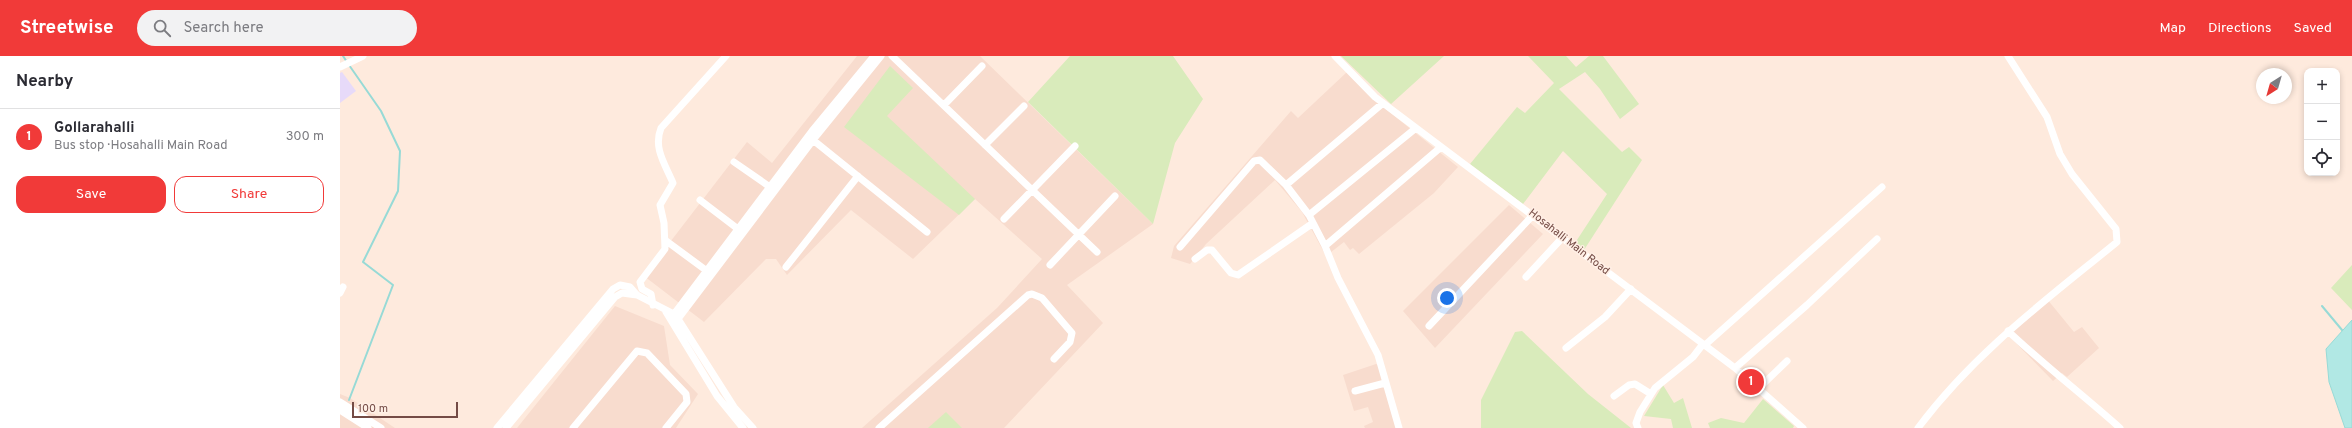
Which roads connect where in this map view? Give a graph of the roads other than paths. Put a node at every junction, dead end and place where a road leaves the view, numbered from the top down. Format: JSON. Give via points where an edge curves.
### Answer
{"nodes":[{"id":1,"x":363,"y":56,"type":"edge"},
{"id":2,"x":726,"y":56,"type":"edge"},
{"id":3,"x":874,"y":56,"type":"edge"},
{"id":4,"x":880,"y":56,"type":"edge"},
{"id":5,"x":892,"y":56,"type":"edge"},
{"id":6,"x":1335,"y":56,"type":"edge"},
{"id":7,"x":2008,"y":56,"type":"edge"},
{"id":8,"x":982,"y":66,"type":"dead end"},
{"id":9,"x":340,"y":67,"type":"edge"},
{"id":10,"x":1383,"y":103,"type":"junction"},
{"id":11,"x":944,"y":106,"type":"junction"},
{"id":12,"x":1024,"y":106,"type":"dead end"},
{"id":13,"x":1416,"y":128,"type":"junction"},
{"id":14,"x":813,"y":140,"type":"junction"},
{"id":15,"x":985,"y":145,"type":"junction"},
{"id":16,"x":1075,"y":146,"type":"dead end"},
{"id":17,"x":1441,"y":147,"type":"junction"},
{"id":18,"x":734,"y":162,"type":"dead end"},
{"id":19,"x":858,"y":176,"type":"junction"},
{"id":20,"x":1286,"y":185,"type":"junction"},
{"id":21,"x":770,"y":187,"type":"junction"},
{"id":22,"x":1882,"y":187,"type":"dead end"},
{"id":23,"x":1032,"y":190,"type":"junction"},
{"id":24,"x":1116,"y":196,"type":"dead end"},
{"id":25,"x":700,"y":200,"type":"dead end"},
{"id":26,"x":1534,"y":214,"type":"junction"},
{"id":27,"x":1309,"y":216,"type":"junction"},
{"id":28,"x":1004,"y":219,"type":"dead end"},
{"id":29,"x":1314,"y":223,"type":"junction"},
{"id":30,"x":738,"y":229,"type":"junction"},
{"id":31,"x":927,"y":232,"type":"dead end"},
{"id":32,"x":1079,"y":235,"type":"junction"},
{"id":33,"x":1563,"y":237,"type":"junction"},
{"id":34,"x":1877,"y":239,"type":"dead end"},
{"id":35,"x":665,"y":240,"type":"junction"},
{"id":36,"x":1325,"y":246,"type":"junction"},
{"id":37,"x":1180,"y":247,"type":"dead end"},
{"id":38,"x":1097,"y":252,"type":"dead end"},
{"id":39,"x":1195,"y":260,"type":"dead end"},
{"id":40,"x":1050,"y":265,"type":"dead end"},
{"id":41,"x":786,"y":267,"type":"dead end"},
{"id":42,"x":706,"y":271,"type":"junction"},
{"id":43,"x":1526,"y":277,"type":"dead end"},
{"id":44,"x":1631,"y":289,"type":"junction"},
{"id":45,"x":637,"y":295,"type":"junction"},
{"id":46,"x":653,"y":304,"type":"junction"},
{"id":47,"x":666,"y":312,"type":"junction"},
{"id":48,"x":676,"y":317,"type":"junction"},
{"id":49,"x":1429,"y":326,"type":"dead end"},
{"id":50,"x":2008,"y":331,"type":"junction"},
{"id":51,"x":1704,"y":344,"type":"junction"},
{"id":52,"x":1566,"y":348,"type":"dead end"},
{"id":53,"x":1054,"y":359,"type":"dead end"},
{"id":54,"x":1787,"y":361,"type":"dead end"},
{"id":55,"x":1736,"y":368,"type":"junction"},
{"id":56,"x":1385,"y":383,"type":"junction"},
{"id":57,"x":1759,"y":388,"type":"junction"},
{"id":58,"x":1355,"y":392,"type":"dead end"},
{"id":59,"x":1651,"y":394,"type":"junction"},
{"id":60,"x":1614,"y":396,"type":"dead end"},
{"id":61,"x":340,"y":402,"type":"edge"},
{"id":62,"x":340,"y":410,"type":"edge"},
{"id":63,"x":368,"y":428,"type":"edge"},
{"id":64,"x":381,"y":428,"type":"edge"},
{"id":65,"x":497,"y":428,"type":"edge"},
{"id":66,"x":506,"y":428,"type":"edge"},
{"id":67,"x":573,"y":428,"type":"edge"},
{"id":68,"x":666,"y":428,"type":"edge"},
{"id":69,"x":744,"y":428,"type":"edge"},
{"id":70,"x":753,"y":428,"type":"edge"},
{"id":71,"x":879,"y":428,"type":"edge"},
{"id":72,"x":1399,"y":428,"type":"edge"},
{"id":73,"x":1638,"y":428,"type":"edge"},
{"id":74,"x":1803,"y":428,"type":"edge"},
{"id":75,"x":1918,"y":428,"type":"edge"},
{"id":76,"x":2120,"y":428,"type":"edge"}],
"edges":[{"from":1,"to":9,"type":"street"},
{"from":2,"to":35,"type":"street","via":[[661,128],[657,138],[658,147],[673,183],[660,205]]},
{"from":3,"to":21,"type":"street"},
{"from":4,"to":14,"type":"street"},
{"from":5,"to":11,"type":"street"},
{"from":6,"to":10,"type":"street","name":"Hosahalli Main Road"},
{"from":7,"to":50,"type":"street","via":[[2047,117],[2060,154],[2072,174],[2116,228],[2117,242]]},
{"from":8,"to":11,"type":"street"},
{"from":10,"to":13,"type":"street","name":"Hosahalli Main Road"},
{"from":10,"to":20,"type":"street"},
{"from":11,"to":15,"type":"street"},
{"from":12,"to":15,"type":"street"},
{"from":13,"to":17,"type":"street","name":"Hosahalli Main Road"},
{"from":13,"to":27,"type":"street"},
{"from":14,"to":19,"type":"street"},
{"from":14,"to":48,"type":"street"},
{"from":15,"to":23,"type":"street"},
{"from":16,"to":23,"type":"street"},
{"from":17,"to":26,"type":"street","name":"Hosahalli Main Road"},
{"from":17,"to":36,"type":"street"},
{"from":18,"to":21,"type":"street"},
{"from":19,"to":31,"type":"street"},
{"from":19,"to":41,"type":"street"},
{"from":20,"to":27,"type":"street"},
{"from":20,"to":37,"type":"street","via":[[1256,159]]},
{"from":21,"to":30,"type":"street"},
{"from":22,"to":51,"type":"street"},
{"from":23,"to":28,"type":"street"},
{"from":23,"to":32,"type":"street"},
{"from":24,"to":32,"type":"street"},
{"from":25,"to":30,"type":"street"},
{"from":26,"to":33,"type":"street","name":"Hosahalli Main Road"},
{"from":26,"to":49,"type":"street"},
{"from":27,"to":29,"type":"street"},
{"from":29,"to":36,"type":"street"},
{"from":29,"to":39,"type":"street","via":[[1238,275],[1231,273],[1212,250],[1206,250]]},
{"from":30,"to":42,"type":"street"},
{"from":32,"to":38,"type":"street"},
{"from":32,"to":40,"type":"street"},
{"from":33,"to":43,"type":"street"},
{"from":33,"to":44,"type":"street","name":"Hosahalli Main Road"},
{"from":34,"to":55,"type":"street"},
{"from":35,"to":42,"type":"street"},
{"from":35,"to":46,"type":"street","via":[[665,249],[640,282],[642,289],[651,294]]},
{"from":36,"to":56,"type":"street","via":[[1338,278],[1378,355]]},
{"from":42,"to":48,"type":"street"},
{"from":44,"to":51,"type":"street","name":"Hosahalli Main Road"},
{"from":44,"to":52,"type":"street","via":[[1605,317]]},
{"from":45,"to":46,"type":"street"},
{"from":45,"to":65,"type":"street","via":[[630,287],[620,285],[614,289]]},
{"from":45,"to":66,"type":"street","via":[[622,293],[615,297]]},
{"from":46,"to":47,"type":"street"},
{"from":47,"to":48,"type":"street"},
{"from":47,"to":69,"type":"street","via":[[717,396]]},
{"from":48,"to":70,"type":"street","via":[[734,407]]},
{"from":50,"to":75,"type":"street","via":[[1972,364]]},
{"from":50,"to":76,"type":"street"},
{"from":51,"to":55,"type":"street","name":"Hosahalli Main Road"},
{"from":51,"to":59,"type":"street","via":[[1693,358],[1665,378]]},
{"from":53,"to":71,"type":"street","via":[[1070,342],[1072,333],[1042,298],[1028,295]]},
{"from":54,"to":57,"type":"street"},
{"from":55,"to":57,"type":"street","name":"Hosahalli Main Road"},
{"from":56,"to":58,"type":"street"},
{"from":56,"to":72,"type":"street"},
{"from":57,"to":74,"type":"street","name":"Hosahalli Main Road"},
{"from":59,"to":60,"type":"street","via":[[1635,384],[1629,385]]},
{"from":59,"to":73,"type":"street","via":[[1638,418]]},
{"from":61,"to":64,"type":"street"},
{"from":62,"to":63,"type":"street"},
{"from":67,"to":68,"type":"street","via":[[629,358],[637,352],[647,353],[686,394],[687,402]]}]}
